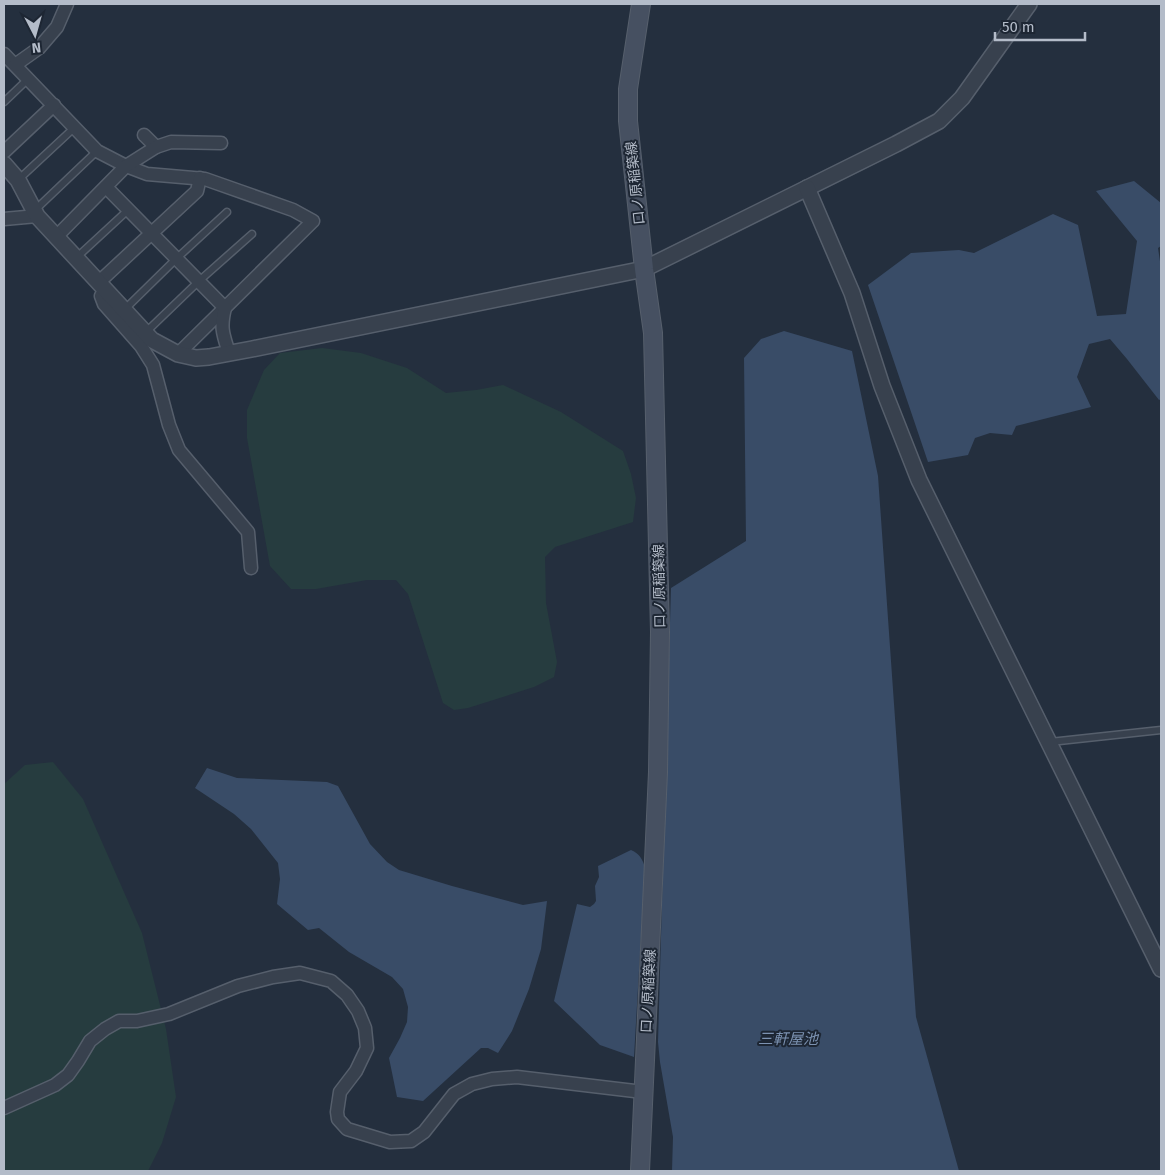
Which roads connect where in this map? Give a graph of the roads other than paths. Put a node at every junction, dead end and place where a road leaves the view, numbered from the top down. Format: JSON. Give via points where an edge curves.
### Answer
{"nodes":[{"id":1,"x":68,"y":4,"type":"edge"},
{"id":2,"x":641,"y":4,"type":"edge"},
{"id":3,"x":1029,"y":4,"type":"edge"},
{"id":4,"x":4,"y":54,"type":"edge"},
{"id":5,"x":15,"y":65,"type":"junction"},
{"id":6,"x":28,"y":79,"type":"junction"},
{"id":7,"x":4,"y":102,"type":"edge"},
{"id":8,"x":54,"y":105,"type":"junction"},
{"id":9,"x":75,"y":128,"type":"junction"},
{"id":10,"x":144,"y":135,"type":"dead end"},
{"id":11,"x":221,"y":143,"type":"dead end"},
{"id":12,"x":156,"y":147,"type":"junction"},
{"id":13,"x":98,"y":151,"type":"junction"},
{"id":14,"x":4,"y":152,"type":"edge"},
{"id":15,"x":4,"y":164,"type":"edge"},
{"id":16,"x":126,"y":166,"type":"junction"},
{"id":17,"x":200,"y":178,"type":"junction"},
{"id":18,"x":18,"y":180,"type":"junction"},
{"id":19,"x":106,"y":187,"type":"junction"},
{"id":20,"x":807,"y":188,"type":"junction"},
{"id":21,"x":128,"y":210,"type":"junction"},
{"id":22,"x":227,"y":212,"type":"dead end"},
{"id":23,"x":36,"y":214,"type":"junction"},
{"id":24,"x":4,"y":219,"type":"edge"},
{"id":25,"x":151,"y":234,"type":"junction"},
{"id":26,"x":252,"y":234,"type":"dead end"},
{"id":27,"x":56,"y":236,"type":"junction"},
{"id":28,"x":76,"y":258,"type":"junction"},
{"id":29,"x":176,"y":259,"type":"junction"},
{"id":30,"x":644,"y":269,"type":"junction"},
{"id":31,"x":199,"y":282,"type":"junction"},
{"id":32,"x":102,"y":286,"type":"junction"},
{"id":33,"x":225,"y":308,"type":"junction"},
{"id":34,"x":124,"y":310,"type":"junction"},
{"id":35,"x":145,"y":333,"type":"junction"},
{"id":36,"x":229,"y":353,"type":"junction"},
{"id":37,"x":178,"y":354,"type":"junction"},
{"id":38,"x":251,"y":568,"type":"dead end"},
{"id":39,"x":1161,"y":730,"type":"edge"},
{"id":40,"x":1049,"y":742,"type":"junction"},
{"id":41,"x":1161,"y":970,"type":"edge"},
{"id":42,"x":643,"y":1092,"type":"junction"},
{"id":43,"x":4,"y":1108,"type":"edge"},
{"id":44,"x":640,"y":1171,"type":"edge"}],
"edges":[{"from":1,"to":5,"type":"street","via":[[58,27],[39,48]]},
{"from":2,"to":30,"type":"main road","name":"口ノ原稲築線","via":[[628,89],[628,121]]},
{"from":3,"to":20,"type":"street","via":[[962,98],[939,121]]},
{"from":4,"to":5,"type":"street"},
{"from":5,"to":6,"type":"street"},
{"from":6,"to":7,"type":"lane"},
{"from":6,"to":8,"type":"street"},
{"from":8,"to":9,"type":"street"},
{"from":8,"to":14,"type":"street"},
{"from":9,"to":13,"type":"street"},
{"from":9,"to":18,"type":"lane"},
{"from":10,"to":12,"type":"street"},
{"from":11,"to":12,"type":"street","via":[[171,142]]},
{"from":12,"to":16,"type":"street"},
{"from":13,"to":16,"type":"street"},
{"from":13,"to":23,"type":"lane"},
{"from":15,"to":18,"type":"street"},
{"from":16,"to":17,"type":"street","via":[[147,174]]},
{"from":16,"to":19,"type":"street"},
{"from":17,"to":25,"type":"street","via":[[197,192]]},
{"from":17,"to":33,"type":"street","via":[[293,210],[313,221]]},
{"from":18,"to":23,"type":"street"},
{"from":19,"to":21,"type":"street"},
{"from":19,"to":27,"type":"street"},
{"from":20,"to":30,"type":"street"},
{"from":20,"to":40,"type":"street","via":[[852,293],[882,386],[920,480]]},
{"from":21,"to":25,"type":"street"},
{"from":21,"to":28,"type":"lane"},
{"from":22,"to":29,"type":"lane"},
{"from":23,"to":24,"type":"street"},
{"from":23,"to":27,"type":"street"},
{"from":25,"to":29,"type":"street"},
{"from":25,"to":32,"type":"street"},
{"from":26,"to":31,"type":"lane"},
{"from":27,"to":28,"type":"street"},
{"from":28,"to":32,"type":"street"},
{"from":29,"to":31,"type":"street"},
{"from":29,"to":34,"type":"lane"},
{"from":30,"to":36,"type":"street"},
{"from":30,"to":42,"type":"main road","name":"口ノ原稲築線","via":[[653,333],[660,632],[658,772]]},
{"from":31,"to":33,"type":"street"},
{"from":31,"to":35,"type":"lane"},
{"from":32,"to":34,"type":"street"},
{"from":32,"to":38,"type":"street","via":[[104,304],[141,346],[153,365],[179,450],[248,532]]},
{"from":33,"to":36,"type":"street","via":[[222,328]]},
{"from":33,"to":37,"type":"street"},
{"from":34,"to":35,"type":"street"},
{"from":35,"to":37,"type":"street"},
{"from":36,"to":37,"type":"street","via":[[196,358]]},
{"from":39,"to":40,"type":"lane"},
{"from":40,"to":41,"type":"street"},
{"from":42,"to":43,"type":"street","via":[[517,1077],[492,1079],[472,1084],[454,1094],[424,1132],[411,1142],[390,1142],[347,1129],[338,1119],[340,1092],[356,1071],[367,1048],[366,1028],[347,995],[331,981],[300,972],[238,986],[169,1014],[119,1021],[90,1041],[68,1075],[55,1085]]},
{"from":42,"to":44,"type":"main road","name":"口ノ原稲築線"}]}
